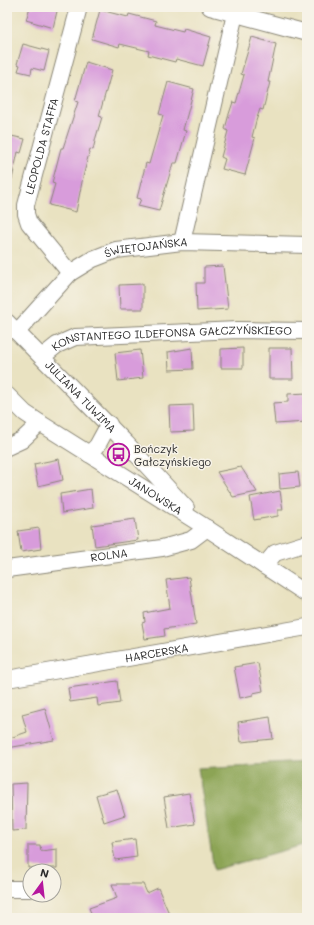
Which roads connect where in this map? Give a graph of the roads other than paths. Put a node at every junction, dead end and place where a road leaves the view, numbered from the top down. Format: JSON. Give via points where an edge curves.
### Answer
{"nodes":[{"id":1,"x":79,"y":7,"type":"edge"},
{"id":2,"x":210,"y":7,"type":"edge"},
{"id":3,"x":235,"y":14,"type":"junction"},
{"id":4,"x":306,"y":28,"type":"edge"},
{"id":5,"x":182,"y":242,"type":"junction"},
{"id":6,"x":307,"y":245,"type":"edge"},
{"id":7,"x":70,"y":273,"type":"junction"},
{"id":8,"x":12,"y":327,"type":"edge"},
{"id":9,"x":307,"y":331,"type":"edge"},
{"id":10,"x":42,"y":357,"type":"junction"},
{"id":11,"x":7,"y":395,"type":"edge"},
{"id":12,"x":40,"y":423,"type":"junction"},
{"id":13,"x":109,"y":424,"type":"junction"},
{"id":14,"x":7,"y":447,"type":"edge"},
{"id":15,"x":89,"y":454,"type":"junction"},
{"id":16,"x":205,"y":527,"type":"junction"},
{"id":17,"x":307,"y":542,"type":"edge"},
{"id":18,"x":264,"y":566,"type":"junction"},
{"id":19,"x":7,"y":569,"type":"edge"},
{"id":20,"x":307,"y":594,"type":"edge"},
{"id":21,"x":307,"y":627,"type":"edge"},
{"id":22,"x":7,"y":679,"type":"edge"},
{"id":23,"x":7,"y":889,"type":"edge"},
{"id":24,"x":22,"y":889,"type":"edge"}],
"edges":[{"from":1,"to":7,"type":"street","name":"LEOPOLDA STAFFA","via":[[26,205],[30,223]]},
{"from":2,"to":3,"type":"street"},
{"from":3,"to":4,"type":"street"},
{"from":3,"to":5,"type":"street"},
{"from":5,"to":6,"type":"street","name":"ŚWIĘTOJAŃSKA"},
{"from":5,"to":7,"type":"street","name":"ŚWIĘTOJAŃSKA","via":[[116,250],[93,259]]},
{"from":7,"to":8,"type":"street","name":"ŚWIĘTOJAŃSKA"},
{"from":8,"to":10,"type":"street","name":"JULIANA TUWIMA"},
{"from":9,"to":10,"type":"street","name":"KONSTANTEGO ILDEFONSA GAŁCZYŃSKIEGO","via":[[238,330],[75,337],[57,345]]},
{"from":10,"to":13,"type":"street","name":"JULIANA TUWIMA"},
{"from":11,"to":12,"type":"street","name":"JANOWSKA","via":[[25,413]]},
{"from":12,"to":14,"type":"street","via":[[22,440]]},
{"from":12,"to":15,"type":"street","name":"JANOWSKA"},
{"from":13,"to":15,"type":"street","via":[[97,446]]},
{"from":13,"to":16,"type":"street","name":"JULIANA TUWIMA"},
{"from":15,"to":16,"type":"street","name":"JANOWSKA"},
{"from":16,"to":18,"type":"street","name":"JANOWSKA"},
{"from":16,"to":19,"type":"street","name":"ROLNA","via":[[191,540],[162,548]]},
{"from":17,"to":18,"type":"street","via":[[275,553]]},
{"from":18,"to":20,"type":"street","name":"JANOWSKA"},
{"from":21,"to":22,"type":"street","name":"HARCERSKA"},
{"from":23,"to":24,"type":"street"}]}
